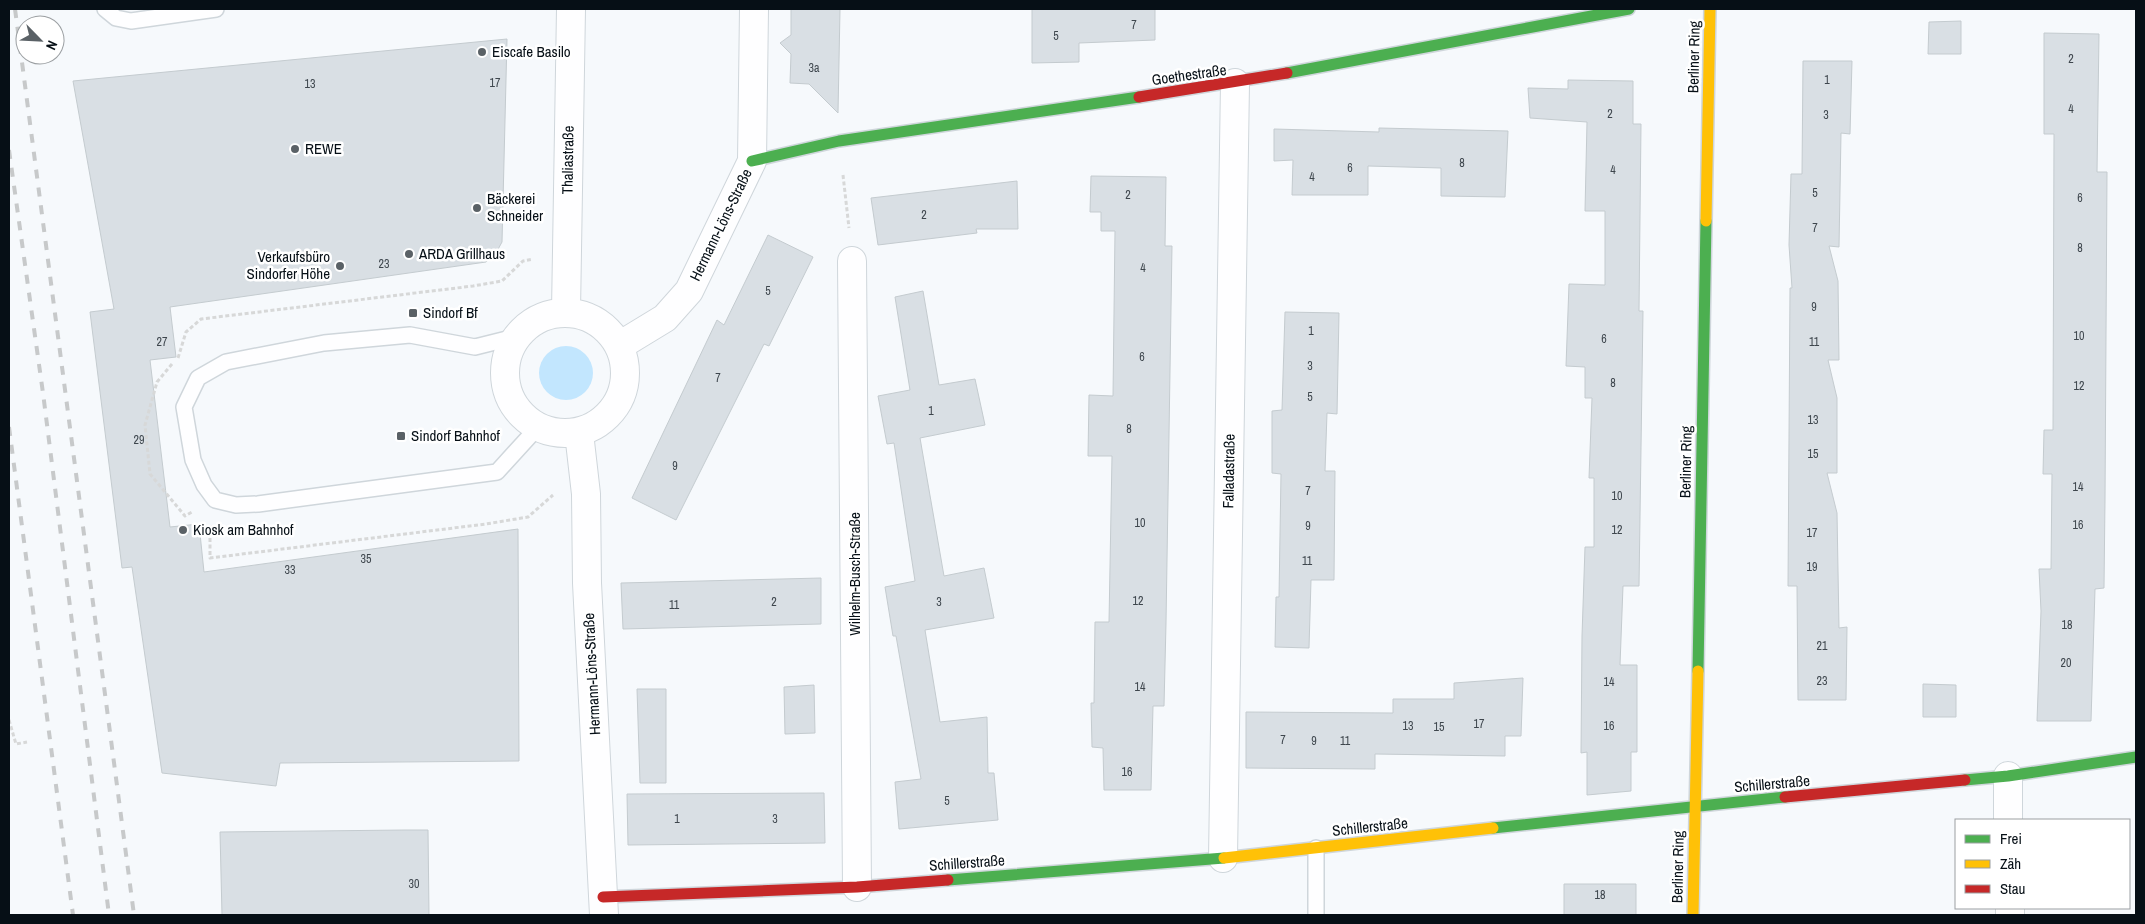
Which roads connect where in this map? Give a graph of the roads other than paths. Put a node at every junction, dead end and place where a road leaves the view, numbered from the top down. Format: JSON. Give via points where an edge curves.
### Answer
{"nodes":[{"id":1,"x":105,"y":9,"type":"edge"},
{"id":2,"x":216,"y":9,"type":"edge"},
{"id":3,"x":572,"y":9,"type":"edge"},
{"id":4,"x":754,"y":9,"type":"edge"},
{"id":5,"x":1629,"y":9,"type":"edge"},
{"id":6,"x":1710,"y":9,"type":"edge"},
{"id":7,"x":1235,"y":83,"type":"junction"},
{"id":8,"x":752,"y":161,"type":"junction"},
{"id":9,"x":852,"y":261,"type":"road end"},
{"id":10,"x":566,"y":311,"type":"junction"},
{"id":11,"x":515,"y":337,"type":"junction"},
{"id":12,"x":620,"y":346,"type":"junction"},
{"id":13,"x":538,"y":427,"type":"junction"},
{"id":14,"x":579,"y":433,"type":"junction"},
{"id":15,"x":2136,"y":757,"type":"edge"},
{"id":16,"x":2008,"y":776,"type":"junction"},
{"id":17,"x":1694,"y":806,"type":"junction"},
{"id":18,"x":2008,"y":819,"type":"edge"},
{"id":19,"x":1316,"y":848,"type":"junction"},
{"id":20,"x":1222,"y":858,"type":"junction"},
{"id":21,"x":858,"y":887,"type":"junction"},
{"id":22,"x":604,"y":906,"type":"edge"},
{"id":23,"x":1316,"y":915,"type":"edge"},
{"id":24,"x":1693,"y":915,"type":"edge"}],
"edges":[{"from":1,"to":2,"type":"lane","via":[[116,18],[131,21]]},
{"from":3,"to":10,"type":"street","name":"Thaliastraße"},
{"from":4,"to":8,"type":"street","name":"Hermann-Löns-Straße"},
{"from":5,"to":7,"type":"street","name":"Goethestraße"},
{"from":6,"to":17,"type":"street","name":"Berliner Ring"},
{"from":7,"to":8,"type":"street","name":"Goethestraße","via":[[839,141]]},
{"from":7,"to":20,"type":"street","name":"Falladastraße"},
{"from":8,"to":12,"type":"street","name":"Hermann-Löns-Straße","via":[[689,291],[665,318]]},
{"from":9,"to":21,"type":"street","name":"Wilhelm-Busch-Straße"},
{"from":10,"to":11,"type":"street","via":[[537,318]]},
{"from":10,"to":12,"type":"street","via":[[588,316],[607,328]]},
{"from":11,"to":13,"type":"street","via":[[506,356],[504,370],[509,397],[521,415]]},
{"from":11,"to":13,"type":"lane","via":[[474,347],[410,335],[324,343],[226,362],[198,378],[184,407],[193,460],[215,500],[236,505],[258,504],[497,472]]},
{"from":12,"to":14,"type":"street","via":[[625,364],[618,400],[608,415]]},
{"from":13,"to":14,"type":"street"},
{"from":14,"to":22,"type":"street","name":"Hermann-Löns-Straße","via":[[586,494],[587,583]]},
{"from":15,"to":16,"type":"street","name":"Schillerstraße"},
{"from":16,"to":17,"type":"street","name":"Schillerstraße"},
{"from":16,"to":18,"type":"street"},
{"from":17,"to":19,"type":"street","name":"Schillerstraße"},
{"from":17,"to":24,"type":"street","name":"Berliner Ring"},
{"from":19,"to":20,"type":"street","name":"Schillerstraße"},
{"from":19,"to":23,"type":"lane"},
{"from":20,"to":21,"type":"street","name":"Schillerstraße"},
{"from":21,"to":22,"type":"street","name":"Schillerstraße"}]}
